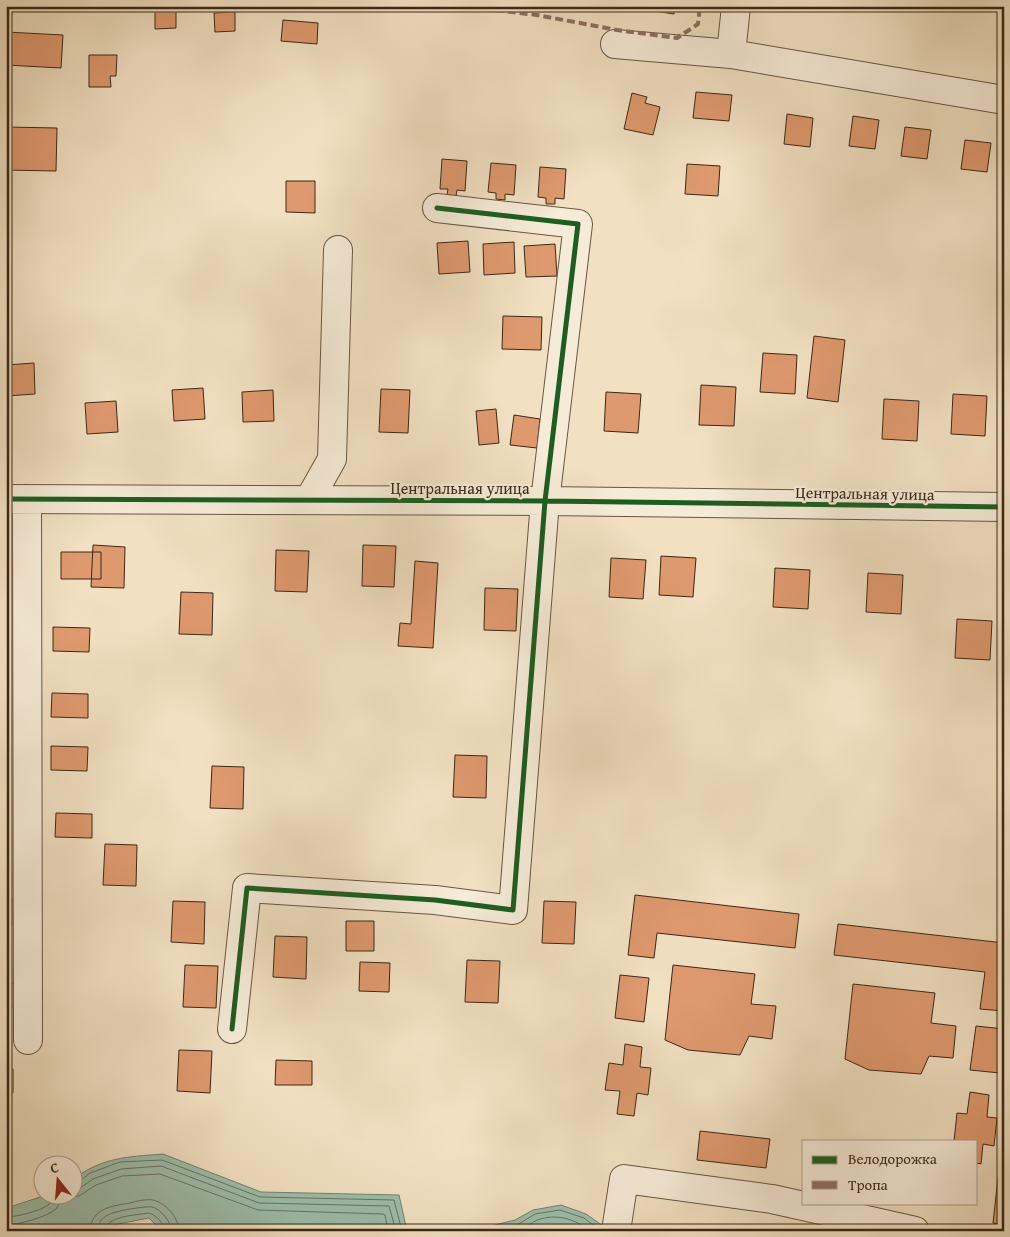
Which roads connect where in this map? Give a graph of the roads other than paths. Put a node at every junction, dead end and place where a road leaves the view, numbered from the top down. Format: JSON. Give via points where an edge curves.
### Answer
{"nodes":[{"id":1,"x":736,"y":6,"type":"edge"},
{"id":2,"x":615,"y":44,"type":"dead end"},
{"id":3,"x":731,"y":54,"type":"junction"},
{"id":4,"x":1004,"y":100,"type":"edge"},
{"id":5,"x":437,"y":208,"type":"dead end"},
{"id":6,"x":338,"y":250,"type":"dead end"},
{"id":7,"x":16,"y":499,"type":"edge"},
{"id":8,"x":309,"y":500,"type":"junction"},
{"id":9,"x":545,"y":501,"type":"junction"},
{"id":10,"x":1004,"y":507,"type":"edge"},
{"id":11,"x":232,"y":1029,"type":"dead end"},
{"id":12,"x":28,"y":1040,"type":"dead end"},
{"id":13,"x":617,"y":1227,"type":"edge"},
{"id":14,"x":915,"y":1231,"type":"edge"}],
"edges":[{"from":1,"to":3,"type":"street"},
{"from":2,"to":3,"type":"street"},
{"from":3,"to":4,"type":"street"},
{"from":5,"to":9,"type":"street","via":[[578,224]]},
{"from":6,"to":8,"type":"street","via":[[332,459]]},
{"from":7,"to":8,"type":"street","name":"Центральная улица"},
{"from":7,"to":12,"type":"street"},
{"from":8,"to":9,"type":"street","name":"Центральная улица"},
{"from":9,"to":10,"type":"street","name":"Центральная улица"},
{"from":9,"to":11,"type":"street","via":[[513,910],[435,900],[247,888]]},
{"from":13,"to":14,"type":"street","via":[[624,1179],[772,1199]]}]}
